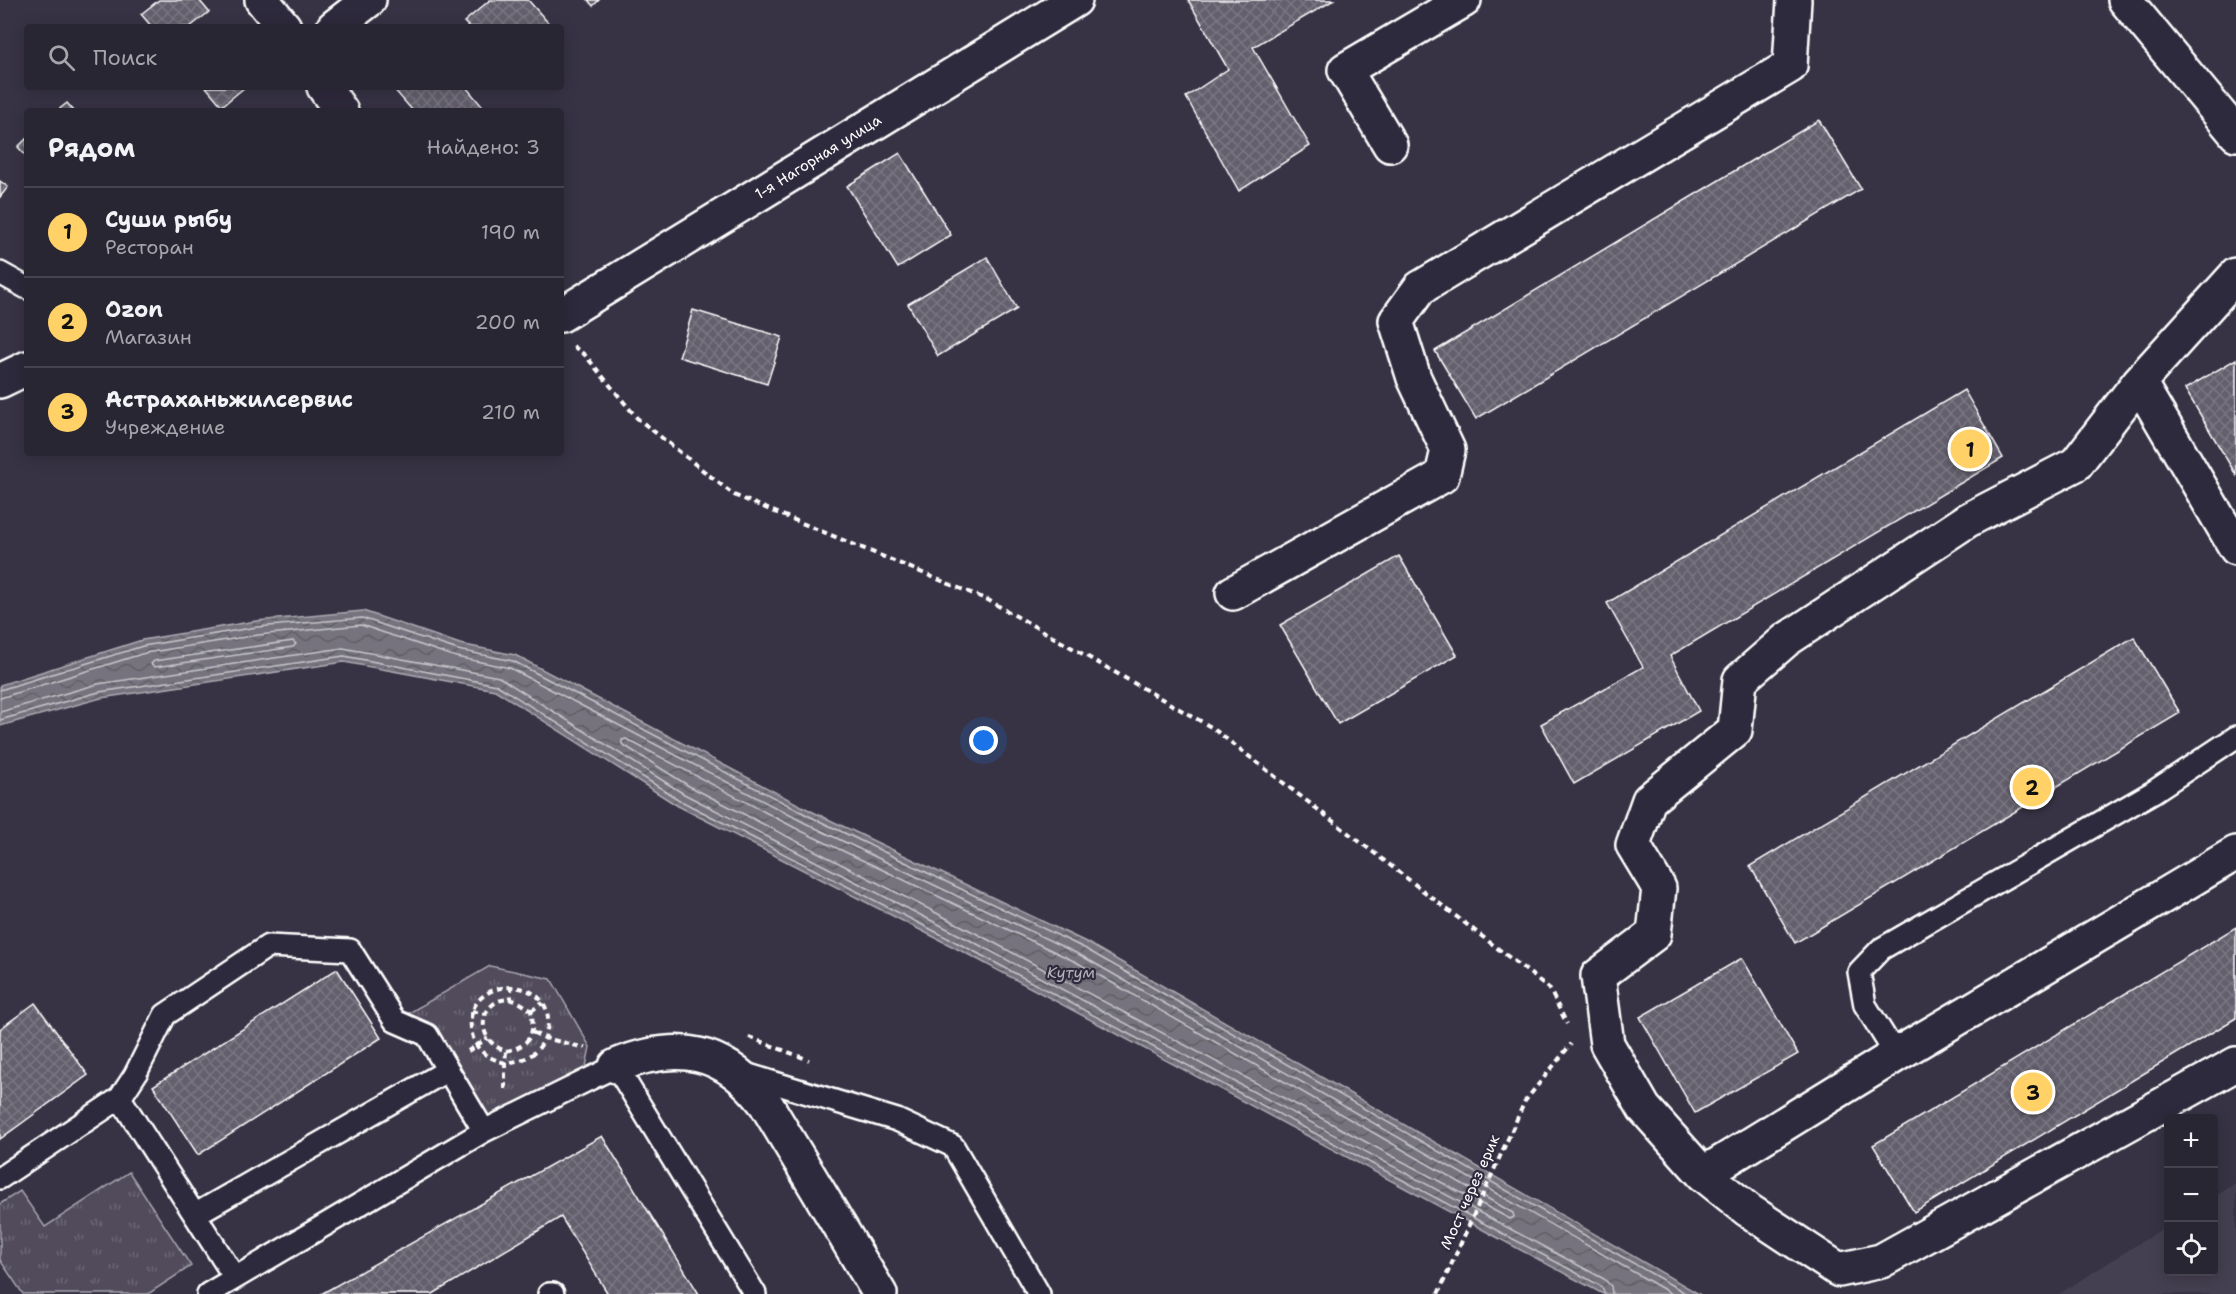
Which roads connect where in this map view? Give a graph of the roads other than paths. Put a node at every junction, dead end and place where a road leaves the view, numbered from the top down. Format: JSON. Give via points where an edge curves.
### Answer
{"nodes":[{"id":1,"x":262,"y":0,"type":"edge"},
{"id":2,"x":369,"y":0,"type":"edge"},
{"id":3,"x":1075,"y":0,"type":"edge"},
{"id":4,"x":1464,"y":0,"type":"edge"},
{"id":5,"x":1794,"y":0,"type":"edge"},
{"id":6,"x":2125,"y":0,"type":"edge"},
{"id":7,"x":282,"y":24,"type":"edge"},
{"id":8,"x":338,"y":24,"type":"edge"},
{"id":9,"x":2236,"y":134,"type":"edge"},
{"id":10,"x":1390,"y":145,"type":"dead end"},
{"id":11,"x":0,"y":273,"type":"edge"},
{"id":12,"x":2236,"y":275,"type":"edge"},
{"id":13,"x":24,"y":286,"type":"edge"},
{"id":14,"x":565,"y":329,"type":"edge"},
{"id":15,"x":24,"y":369,"type":"edge"},
{"id":16,"x":0,"y":381,"type":"edge"},
{"id":17,"x":2139,"y":382,"type":"junction"},
{"id":18,"x":2236,"y":548,"type":"edge"},
{"id":19,"x":1233,"y":593,"type":"dead end"},
{"id":20,"x":2236,"y":737,"type":"edge"},
{"id":21,"x":2236,"y":853,"type":"edge"},
{"id":22,"x":1896,"y":1055,"type":"junction"},
{"id":23,"x":2236,"y":1064,"type":"edge"},
{"id":24,"x":616,"y":1066,"type":"junction"},
{"id":25,"x":448,"y":1070,"type":"junction"},
{"id":26,"x":732,"y":1070,"type":"junction"},
{"id":27,"x":120,"y":1098,"type":"junction"},
{"id":28,"x":484,"y":1131,"type":"junction"},
{"id":29,"x":1703,"y":1174,"type":"junction"},
{"id":30,"x":0,"y":1178,"type":"edge"},
{"id":31,"x":196,"y":1214,"type":"junction"},
{"id":32,"x":235,"y":1278,"type":"junction"},
{"id":33,"x":208,"y":1294,"type":"edge"},
{"id":34,"x":755,"y":1294,"type":"edge"},
{"id":35,"x":880,"y":1294,"type":"edge"},
{"id":36,"x":1039,"y":1294,"type":"edge"}],
"edges":[{"from":1,"to":7,"type":"street"},
{"from":2,"to":8,"type":"street"},
{"from":3,"to":14,"type":"street","name":"1-я Нагорная улица"},
{"from":4,"to":10,"type":"street","via":[[1345,70]]},
{"from":5,"to":19,"type":"street","via":[[1790,66],[1420,288],[1396,321],[1414,378],[1448,450],[1442,476]]},
{"from":6,"to":9,"type":"street"},
{"from":11,"to":13,"type":"lane"},
{"from":12,"to":17,"type":"street"},
{"from":15,"to":16,"type":"street"},
{"from":17,"to":18,"type":"street"},
{"from":17,"to":29,"type":"street","via":[[2076,464],[1968,520],[1770,653],[1740,680],[1735,730],[1649,800],[1633,845],[1659,888],[1654,934],[1598,976],[1607,1044],[1644,1108]]},
{"from":20,"to":22,"type":"lane","via":[[2153,792],[1881,949],[1859,972],[1865,1005]]},
{"from":21,"to":22,"type":"street"},
{"from":22,"to":29,"type":"street"},
{"from":23,"to":29,"type":"street","via":[[1881,1261],[1839,1270]]},
{"from":24,"to":26,"type":"street","via":[[665,1051],[711,1058]]},
{"from":24,"to":28,"type":"lane"},
{"from":24,"to":34,"type":"lane"},
{"from":25,"to":27,"type":"lane","via":[[427,1035],[395,1022],[350,950],[268,946],[165,1015]]},
{"from":25,"to":28,"type":"lane"},
{"from":25,"to":31,"type":"lane"},
{"from":26,"to":35,"type":"street","via":[[753,1086],[766,1104]]},
{"from":26,"to":36,"type":"lane","via":[[897,1120],[953,1146]]},
{"from":27,"to":30,"type":"lane"},
{"from":27,"to":31,"type":"lane"},
{"from":28,"to":32,"type":"lane"},
{"from":31,"to":32,"type":"lane"},
{"from":32,"to":33,"type":"lane"}]}
